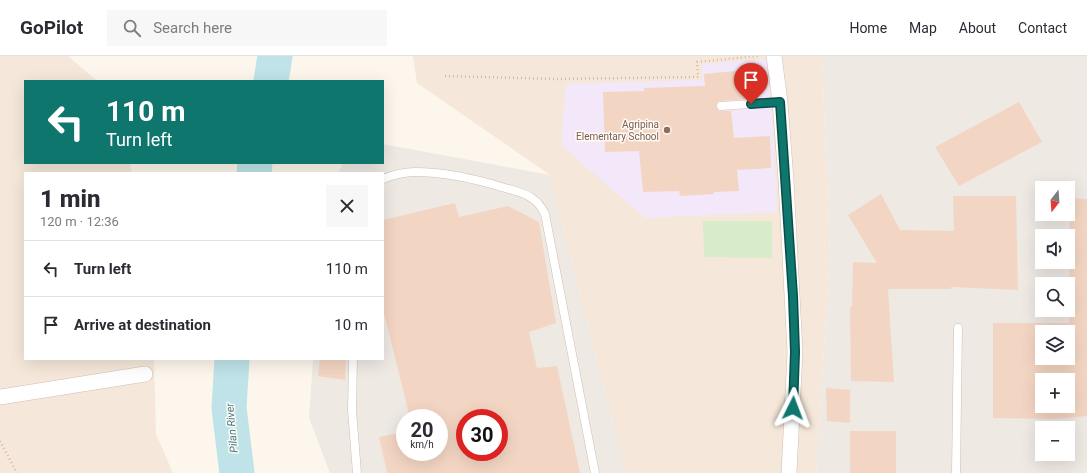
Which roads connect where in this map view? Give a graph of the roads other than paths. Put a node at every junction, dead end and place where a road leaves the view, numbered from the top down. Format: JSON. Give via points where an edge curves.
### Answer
{"nodes":[{"id":1,"x":774,"y":56,"type":"edge"},
{"id":2,"x":780,"y":102,"type":"junction"},
{"id":3,"x":721,"y":106,"type":"dead end"},
{"id":4,"x":384,"y":180,"type":"edge"},
{"id":5,"x":958,"y":328,"type":"dead end"},
{"id":6,"x":353,"y":360,"type":"edge"},
{"id":7,"x":145,"y":374,"type":"dead end"},
{"id":8,"x":0,"y":397,"type":"edge"},
{"id":9,"x":357,"y":473,"type":"edge"},
{"id":10,"x":595,"y":473,"type":"edge"},
{"id":11,"x":788,"y":473,"type":"edge"},
{"id":12,"x":956,"y":473,"type":"edge"}],
"edges":[{"from":1,"to":2,"type":"street"},
{"from":2,"to":3,"type":"lane"},
{"from":2,"to":11,"type":"street","via":[[795,352]]},
{"from":4,"to":10,"type":"lane","via":[[414,172],[475,178],[523,194],[541,207],[545,214]]},
{"from":5,"to":12,"type":"lane"},
{"from":6,"to":9,"type":"lane","via":[[352,410]]},
{"from":7,"to":8,"type":"street"}]}
